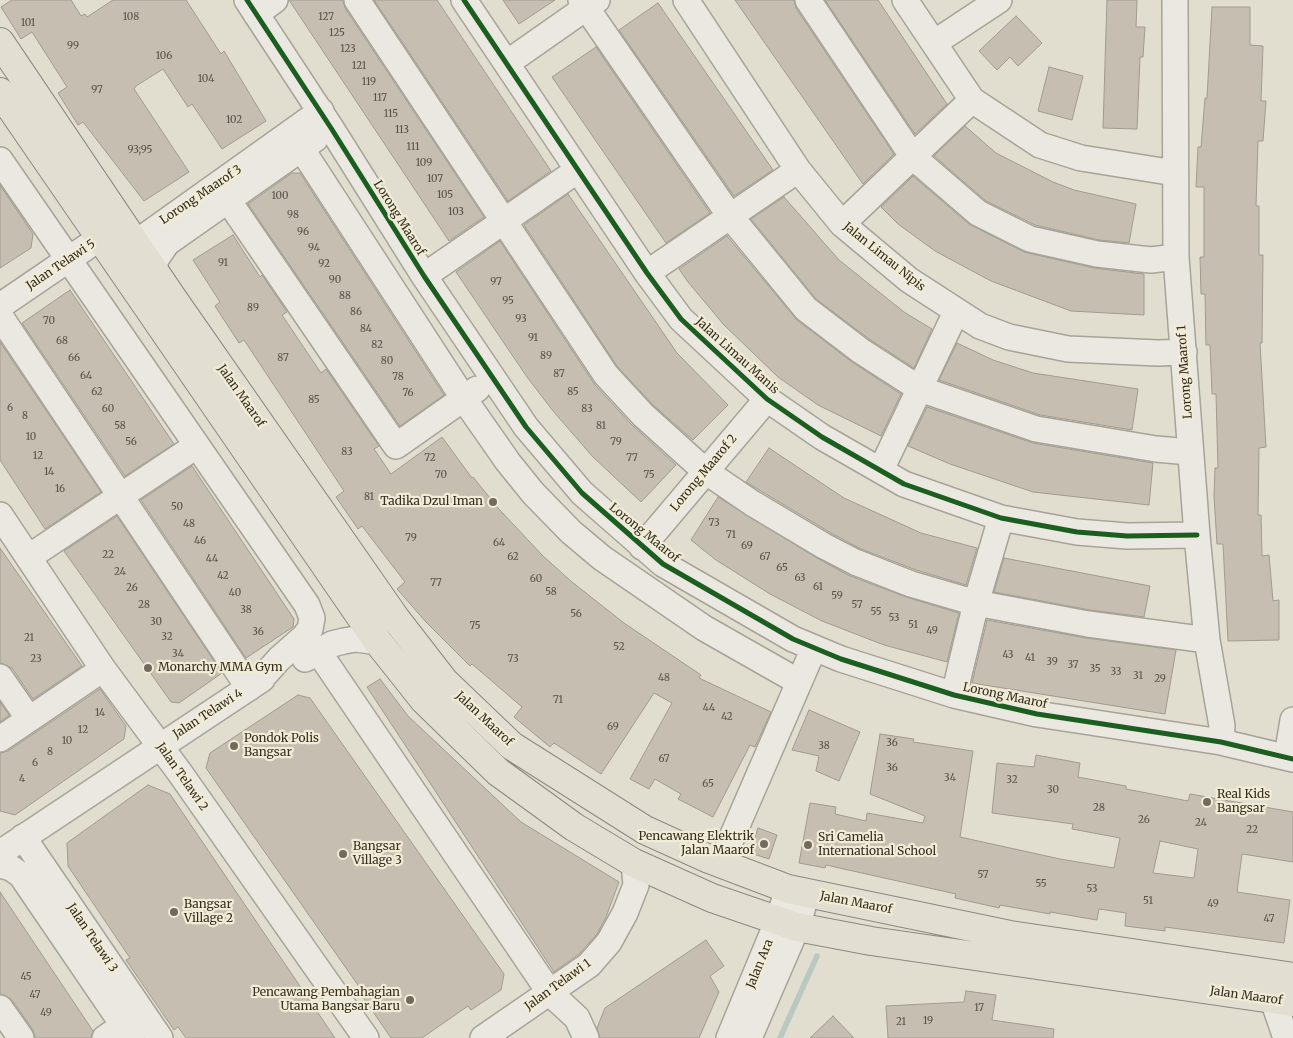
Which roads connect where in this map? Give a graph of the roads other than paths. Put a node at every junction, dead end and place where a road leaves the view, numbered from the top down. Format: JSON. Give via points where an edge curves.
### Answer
{"nodes":[{"id":1,"x":357,"y":0,"type":"edge"},
{"id":2,"x":464,"y":0,"type":"edge"},
{"id":3,"x":686,"y":0,"type":"edge"},
{"id":4,"x":808,"y":0,"type":"edge"},
{"id":5,"x":905,"y":0,"type":"edge"},
{"id":6,"x":999,"y":0,"type":"edge"},
{"id":7,"x":1175,"y":0,"type":"edge"},
{"id":8,"x":588,"y":2,"type":"edge"},
{"id":9,"x":259,"y":5,"type":"edge"},
{"id":10,"x":934,"y":44,"type":"junction"},
{"id":11,"x":3,"y":51,"type":"edge"},
{"id":12,"x":507,"y":63,"type":"junction"},
{"id":13,"x":0,"y":92,"type":"edge"},
{"id":14,"x":972,"y":100,"type":"junction"},
{"id":15,"x":326,"y":120,"type":"junction"},
{"id":16,"x":296,"y":141,"type":"junction"},
{"id":17,"x":913,"y":157,"type":"junction"},
{"id":18,"x":2,"y":169,"type":"edge"},
{"id":19,"x":578,"y":170,"type":"junction"},
{"id":20,"x":798,"y":170,"type":"junction"},
{"id":21,"x":1175,"y":173,"type":"junction"},
{"id":22,"x":228,"y":200,"type":"junction"},
{"id":23,"x":730,"y":216,"type":"junction"},
{"id":24,"x":505,"y":220,"type":"junction"},
{"id":25,"x":842,"y":224,"type":"junction"},
{"id":26,"x":129,"y":233,"type":"junction"},
{"id":27,"x":106,"y":249,"type":"junction"},
{"id":28,"x":1176,"y":257,"type":"junction"},
{"id":29,"x":69,"y":260,"type":"junction"},
{"id":30,"x":154,"y":269,"type":"junction"},
{"id":31,"x":647,"y":273,"type":"junction"},
{"id":32,"x":424,"y":276,"type":"junction"},
{"id":33,"x":0,"y":306,"type":"edge"},
{"id":34,"x":956,"y":312,"type":"junction"},
{"id":35,"x":0,"y":316,"type":"edge"},
{"id":36,"x":1184,"y":352,"type":"junction"},
{"id":37,"x":492,"y":379,"type":"junction"},
{"id":38,"x":920,"y":389,"type":"junction"},
{"id":39,"x":464,"y":399,"type":"junction"},
{"id":40,"x":767,"y":399,"type":"junction"},
{"id":41,"x":196,"y":446,"type":"junction"},
{"id":42,"x":1190,"y":452,"type":"junction"},
{"id":43,"x":882,"y":470,"type":"junction"},
{"id":44,"x":705,"y":471,"type":"junction"},
{"id":45,"x":120,"y":496,"type":"junction"},
{"id":46,"x":0,"y":515,"type":"edge"},
{"id":47,"x":1001,"y":518,"type":"junction"},
{"id":48,"x":1197,"y":535,"type":"junction"},
{"id":49,"x":635,"y":540,"type":"junction"},
{"id":50,"x":29,"y":558,"type":"junction"},
{"id":51,"x":606,"y":560,"type":"junction"},
{"id":52,"x":331,"y":576,"type":"junction"},
{"id":53,"x":976,"y":603,"type":"junction"},
{"id":54,"x":307,"y":605,"type":"junction"},
{"id":55,"x":1207,"y":640,"type":"junction"},
{"id":56,"x":378,"y":642,"type":"junction"},
{"id":57,"x":814,"y":648,"type":"junction"},
{"id":58,"x":318,"y":652,"type":"junction"},
{"id":59,"x":103,"y":669,"type":"junction"},
{"id":60,"x":0,"y":677,"type":"edge"},
{"id":61,"x":799,"y":682,"type":"junction"},
{"id":62,"x":255,"y":683,"type":"junction"},
{"id":63,"x":954,"y":696,"type":"junction"},
{"id":64,"x":29,"y":720,"type":"junction"},
{"id":65,"x":1293,"y":720,"type":"edge"},
{"id":66,"x":0,"y":739,"type":"edge"},
{"id":67,"x":1221,"y":742,"type":"junction"},
{"id":68,"x":160,"y":746,"type":"junction"},
{"id":69,"x":1290,"y":758,"type":"edge"},
{"id":70,"x":729,"y":844,"type":"dead end"},
{"id":71,"x":6,"y":850,"type":"edge"},
{"id":72,"x":634,"y":863,"type":"junction"},
{"id":73,"x":798,"y":891,"type":"junction"},
{"id":74,"x":787,"y":924,"type":"junction"},
{"id":75,"x":1293,"y":977,"type":"edge"},
{"id":76,"x":550,"y":993,"type":"junction"},
{"id":77,"x":1283,"y":1001,"type":"edge"},
{"id":78,"x":0,"y":1008,"type":"edge"},
{"id":79,"x":120,"y":1034,"type":"edge"},
{"id":80,"x":21,"y":1038,"type":"edge"},
{"id":81,"x":160,"y":1038,"type":"edge"},
{"id":82,"x":366,"y":1038,"type":"edge"},
{"id":83,"x":483,"y":1038,"type":"edge"},
{"id":84,"x":586,"y":1038,"type":"edge"},
{"id":85,"x":729,"y":1038,"type":"edge"},
{"id":86,"x":749,"y":1038,"type":"edge"},
{"id":87,"x":1286,"y":1038,"type":"edge"}],
"edges":[{"from":1,"to":24,"type":"street"},
{"from":2,"to":12,"type":"street","name":"Jalan Limau Manis"},
{"from":3,"to":20,"type":"street","name":"Jalan Limau Nipis"},
{"from":4,"to":17,"type":"street"},
{"from":5,"to":10,"type":"street"},
{"from":6,"to":10,"type":"street"},
{"from":7,"to":21,"type":"street","name":"Lorong Maarof 1"},
{"from":8,"to":12,"type":"street"},
{"from":8,"to":23,"type":"street"},
{"from":9,"to":15,"type":"street","name":"Lorong Maarof"},
{"from":10,"to":14,"type":"street"},
{"from":11,"to":26,"type":"main road","name":"Jalan Maarof"},
{"from":12,"to":19,"type":"street","name":"Jalan Limau Manis"},
{"from":13,"to":27,"type":"main road","name":"Jalan Maarof"},
{"from":14,"to":17,"type":"street"},
{"from":14,"to":21,"type":"street","via":[[1040,144],[1081,158]]},
{"from":15,"to":16,"type":"street"},
{"from":15,"to":32,"type":"street","name":"Lorong Maarof"},
{"from":16,"to":22,"type":"street","name":"Lorong Maarof 3"},
{"from":16,"to":26,"type":"street","name":"Lorong Maarof 3","via":[[149,232]]},
{"from":16,"to":39,"type":"street"},
{"from":17,"to":25,"type":"street"},
{"from":17,"to":28,"type":"street","via":[[978,213],[1030,238],[1097,254],[1151,260]]},
{"from":18,"to":29,"type":"street"},
{"from":19,"to":24,"type":"street"},
{"from":19,"to":31,"type":"street","name":"Jalan Limau Manis"},
{"from":20,"to":23,"type":"street"},
{"from":20,"to":25,"type":"street","name":"Jalan Limau Nipis"},
{"from":21,"to":28,"type":"street","name":"Lorong Maarof 1"},
{"from":22,"to":30,"type":"street","name":"Lorong Maarof 3","via":[[167,243],[156,259]]},
{"from":22,"to":39,"type":"street","via":[[396,446]]},
{"from":23,"to":31,"type":"street"},
{"from":23,"to":38,"type":"street","via":[[806,309],[861,351]]},
{"from":24,"to":32,"type":"street"},
{"from":24,"to":44,"type":"street","via":[[606,375],[642,415]]},
{"from":25,"to":34,"type":"street","name":"Jalan Limau Nipis","via":[[910,280]]},
{"from":26,"to":27,"type":"street","name":"Lorong Maarof 3"},
{"from":26,"to":30,"type":"main road","name":"Jalan Maarof"},
{"from":27,"to":29,"type":"street","name":"Jalan Telawi 5"},
{"from":27,"to":52,"type":"main road","name":"Jalan Maarof"},
{"from":28,"to":36,"type":"street","name":"Lorong Maarof 1"},
{"from":29,"to":33,"type":"street","name":"Jalan Telawi 5"},
{"from":29,"to":41,"type":"street"},
{"from":30,"to":73,"type":"main road","name":"Jalan Maarof","via":[[396,619],[444,681],[512,746],[645,830],[681,848]]},
{"from":31,"to":40,"type":"street","name":"Jalan Limau Manis","via":[[681,320]]},
{"from":32,"to":37,"type":"street","name":"Lorong Maarof"},
{"from":34,"to":36,"type":"street","name":"Jalan Limau Nipis","via":[[980,326],[1010,337],[1068,349]]},
{"from":34,"to":38,"type":"street"},
{"from":35,"to":45,"type":"street"},
{"from":36,"to":42,"type":"street","name":"Lorong Maarof 1"},
{"from":37,"to":39,"type":"street"},
{"from":37,"to":49,"type":"street","name":"Lorong Maarof","via":[[543,450],[582,493]]},
{"from":38,"to":42,"type":"street","via":[[1036,429]]},
{"from":38,"to":43,"type":"street"},
{"from":39,"to":51,"type":"street","via":[[529,488],[571,532]]},
{"from":40,"to":43,"type":"street","name":"Jalan Limau Manis","via":[[822,436]]},
{"from":40,"to":44,"type":"street","name":"Lorong Maarof 2"},
{"from":41,"to":45,"type":"street"},
{"from":41,"to":54,"type":"street"},
{"from":42,"to":48,"type":"street","name":"Lorong Maarof 1"},
{"from":43,"to":47,"type":"street","name":"Jalan Limau Manis","via":[[904,484]]},
{"from":44,"to":49,"type":"street","name":"Lorong Maarof 2"},
{"from":44,"to":53,"type":"street","via":[[752,503],[855,562],[911,584]]},
{"from":45,"to":50,"type":"street"},
{"from":45,"to":62,"type":"street"},
{"from":46,"to":50,"type":"street","name":"Jalan Telawi 2"},
{"from":47,"to":48,"type":"street","name":"Jalan Limau Manis","via":[[1077,532],[1127,536]]},
{"from":47,"to":53,"type":"street"},
{"from":48,"to":55,"type":"street","name":"Lorong Maarof 1"},
{"from":49,"to":51,"type":"street","name":"Lorong Maarof 2"},
{"from":49,"to":57,"type":"street","name":"Lorong Maarof","via":[[663,564],[762,623]]},
{"from":50,"to":59,"type":"street","name":"Jalan Telawi 2"},
{"from":51,"to":61,"type":"street","via":[[704,628]]},
{"from":52,"to":54,"type":"street","via":[[330,593],[324,600]]},
{"from":52,"to":56,"type":"main road","name":"Jalan Maarof"},
{"from":53,"to":55,"type":"street","via":[[1088,624]]},
{"from":53,"to":63,"type":"street"},
{"from":54,"to":62,"type":"street","via":[[312,618],[310,629]]},
{"from":55,"to":67,"type":"street","name":"Lorong Maarof 1","via":[[1222,726]]},
{"from":56,"to":58,"type":"street","name":"Jalan Telawi 4","via":[[356,639]]},
{"from":56,"to":72,"type":"main road","name":"Jalan Maarof","via":[[424,700],[498,772],[574,827]]},
{"from":57,"to":61,"type":"street"},
{"from":57,"to":63,"type":"street","name":"Lorong Maarof"},
{"from":58,"to":62,"type":"street","name":"Jalan Telawi 4"},
{"from":58,"to":76,"type":"street"},
{"from":59,"to":64,"type":"street"},
{"from":59,"to":68,"type":"street","name":"Jalan Telawi 2"},
{"from":60,"to":64,"type":"street"},
{"from":61,"to":70,"type":"street"},
{"from":62,"to":68,"type":"street","name":"Jalan Telawi 4"},
{"from":63,"to":67,"type":"street","name":"Lorong Maarof","via":[[1037,714]]},
{"from":64,"to":66,"type":"street"},
{"from":65,"to":69,"type":"street"},
{"from":67,"to":69,"type":"street","name":"Lorong Maarof"},
{"from":68,"to":71,"type":"street","name":"Jalan Telawi 4"},
{"from":68,"to":82,"type":"street","name":"Jalan Telawi 2"},
{"from":71,"to":79,"type":"street","name":"Jalan Telawi 3"},
{"from":71,"to":81,"type":"street","name":"Jalan Telawi 3"},
{"from":72,"to":74,"type":"main road","name":"Jalan Maarof","via":[[712,898]]},
{"from":72,"to":76,"type":"street","name":"Jalan Telawi 1","via":[[636,885],[609,942],[589,965]]},
{"from":73,"to":74,"type":"street","name":"Jalan Ara"},
{"from":73,"to":75,"type":"main road","name":"Jalan Maarof","via":[[1080,947]]},
{"from":74,"to":77,"type":"main road","name":"Jalan Maarof","via":[[871,941]]},
{"from":74,"to":85,"type":"street","name":"Jalan Ara"},
{"from":74,"to":86,"type":"street","name":"Jalan Ara"},
{"from":76,"to":83,"type":"street","name":"Jalan Telawi 1"},
{"from":76,"to":84,"type":"street","via":[[577,1018]]},
{"from":77,"to":87,"type":"street"},
{"from":78,"to":80,"type":"street"}]}
